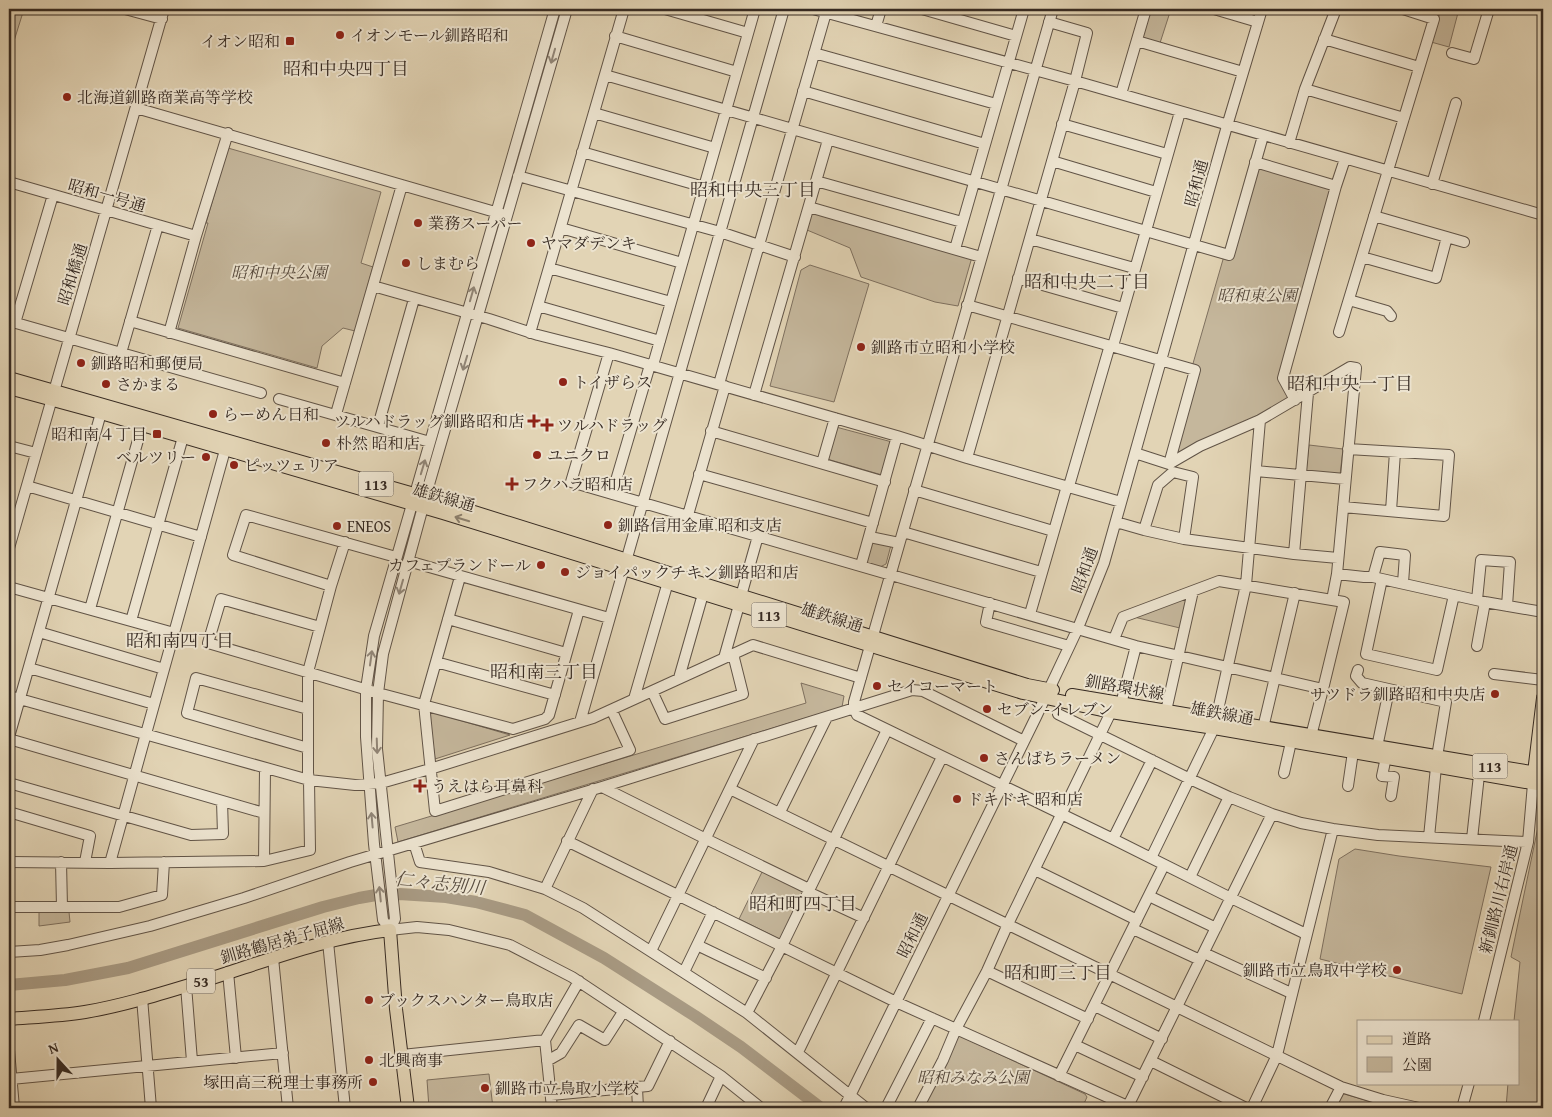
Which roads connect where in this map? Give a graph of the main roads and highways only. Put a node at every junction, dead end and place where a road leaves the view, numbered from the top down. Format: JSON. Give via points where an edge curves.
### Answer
{"nodes":[{"id":1,"x":9,"y":378,"type":"edge"},
{"id":2,"x":9,"y":388,"type":"edge"},
{"id":3,"x":53,"y":396,"type":"junction"},
{"id":4,"x":419,"y":501,"type":"junction"},
{"id":5,"x":625,"y":565,"type":"junction"},
{"id":6,"x":740,"y":601,"type":"junction"},
{"id":7,"x":1543,"y":698,"type":"edge"},
{"id":8,"x":1116,"y":708,"type":"junction"},
{"id":9,"x":1215,"y":724,"type":"junction"},
{"id":10,"x":1437,"y":762,"type":"junction"},
{"id":11,"x":1538,"y":779,"type":"edge"},
{"id":12,"x":9,"y":1019,"type":"edge"},
{"id":13,"x":408,"y":1108,"type":"edge"}],
"edges":[{"from":1,"to":3,"type":"main road","name":"雄鉄線通","number":"113"},
{"from":2,"to":3,"type":"main road","name":"雄鉄線通","number":"113"},
{"from":3,"to":4,"type":"main road","name":"雄鉄線通","number":"113"},
{"from":3,"to":4,"type":"main road","name":"雄鉄線通","number":"113","via":[[183,438]]},
{"from":4,"to":5,"type":"main road","name":"雄鉄線通","number":"113"},
{"from":5,"to":6,"type":"main road","name":"雄鉄線通","number":"113"},
{"from":5,"to":6,"type":"main road","name":"雄鉄線通","number":"113","via":[[704,594]]},
{"from":6,"to":8,"type":"main road","name":"雄鉄線通","number":"113","via":[[1023,693],[1047,694]]},
{"from":7,"to":11,"type":"main road"},
{"from":8,"to":9,"type":"main road","name":"雄鉄線通","number":"113"},
{"from":8,"to":9,"type":"main road","name":"釧路環状線","number":"113","via":[[1166,710]]},
{"from":9,"to":10,"type":"main road","name":"雄鉄線通","number":"113","via":[[1291,742]]},
{"from":9,"to":10,"type":"main road","name":"釧路環状線","number":"113","via":[[1263,728],[1377,747]]},
{"from":10,"to":11,"type":"main road","name":"釧路環状線","number":"113"},
{"from":10,"to":11,"type":"main road","name":"雄鉄線通","number":"113","via":[[1479,774]]},
{"from":12,"to":13,"type":"main road","name":"釧路鶴居弟子屈線","number":"53","via":[[84,1012],[142,998],[328,942],[372,932],[389,923]]}]}
